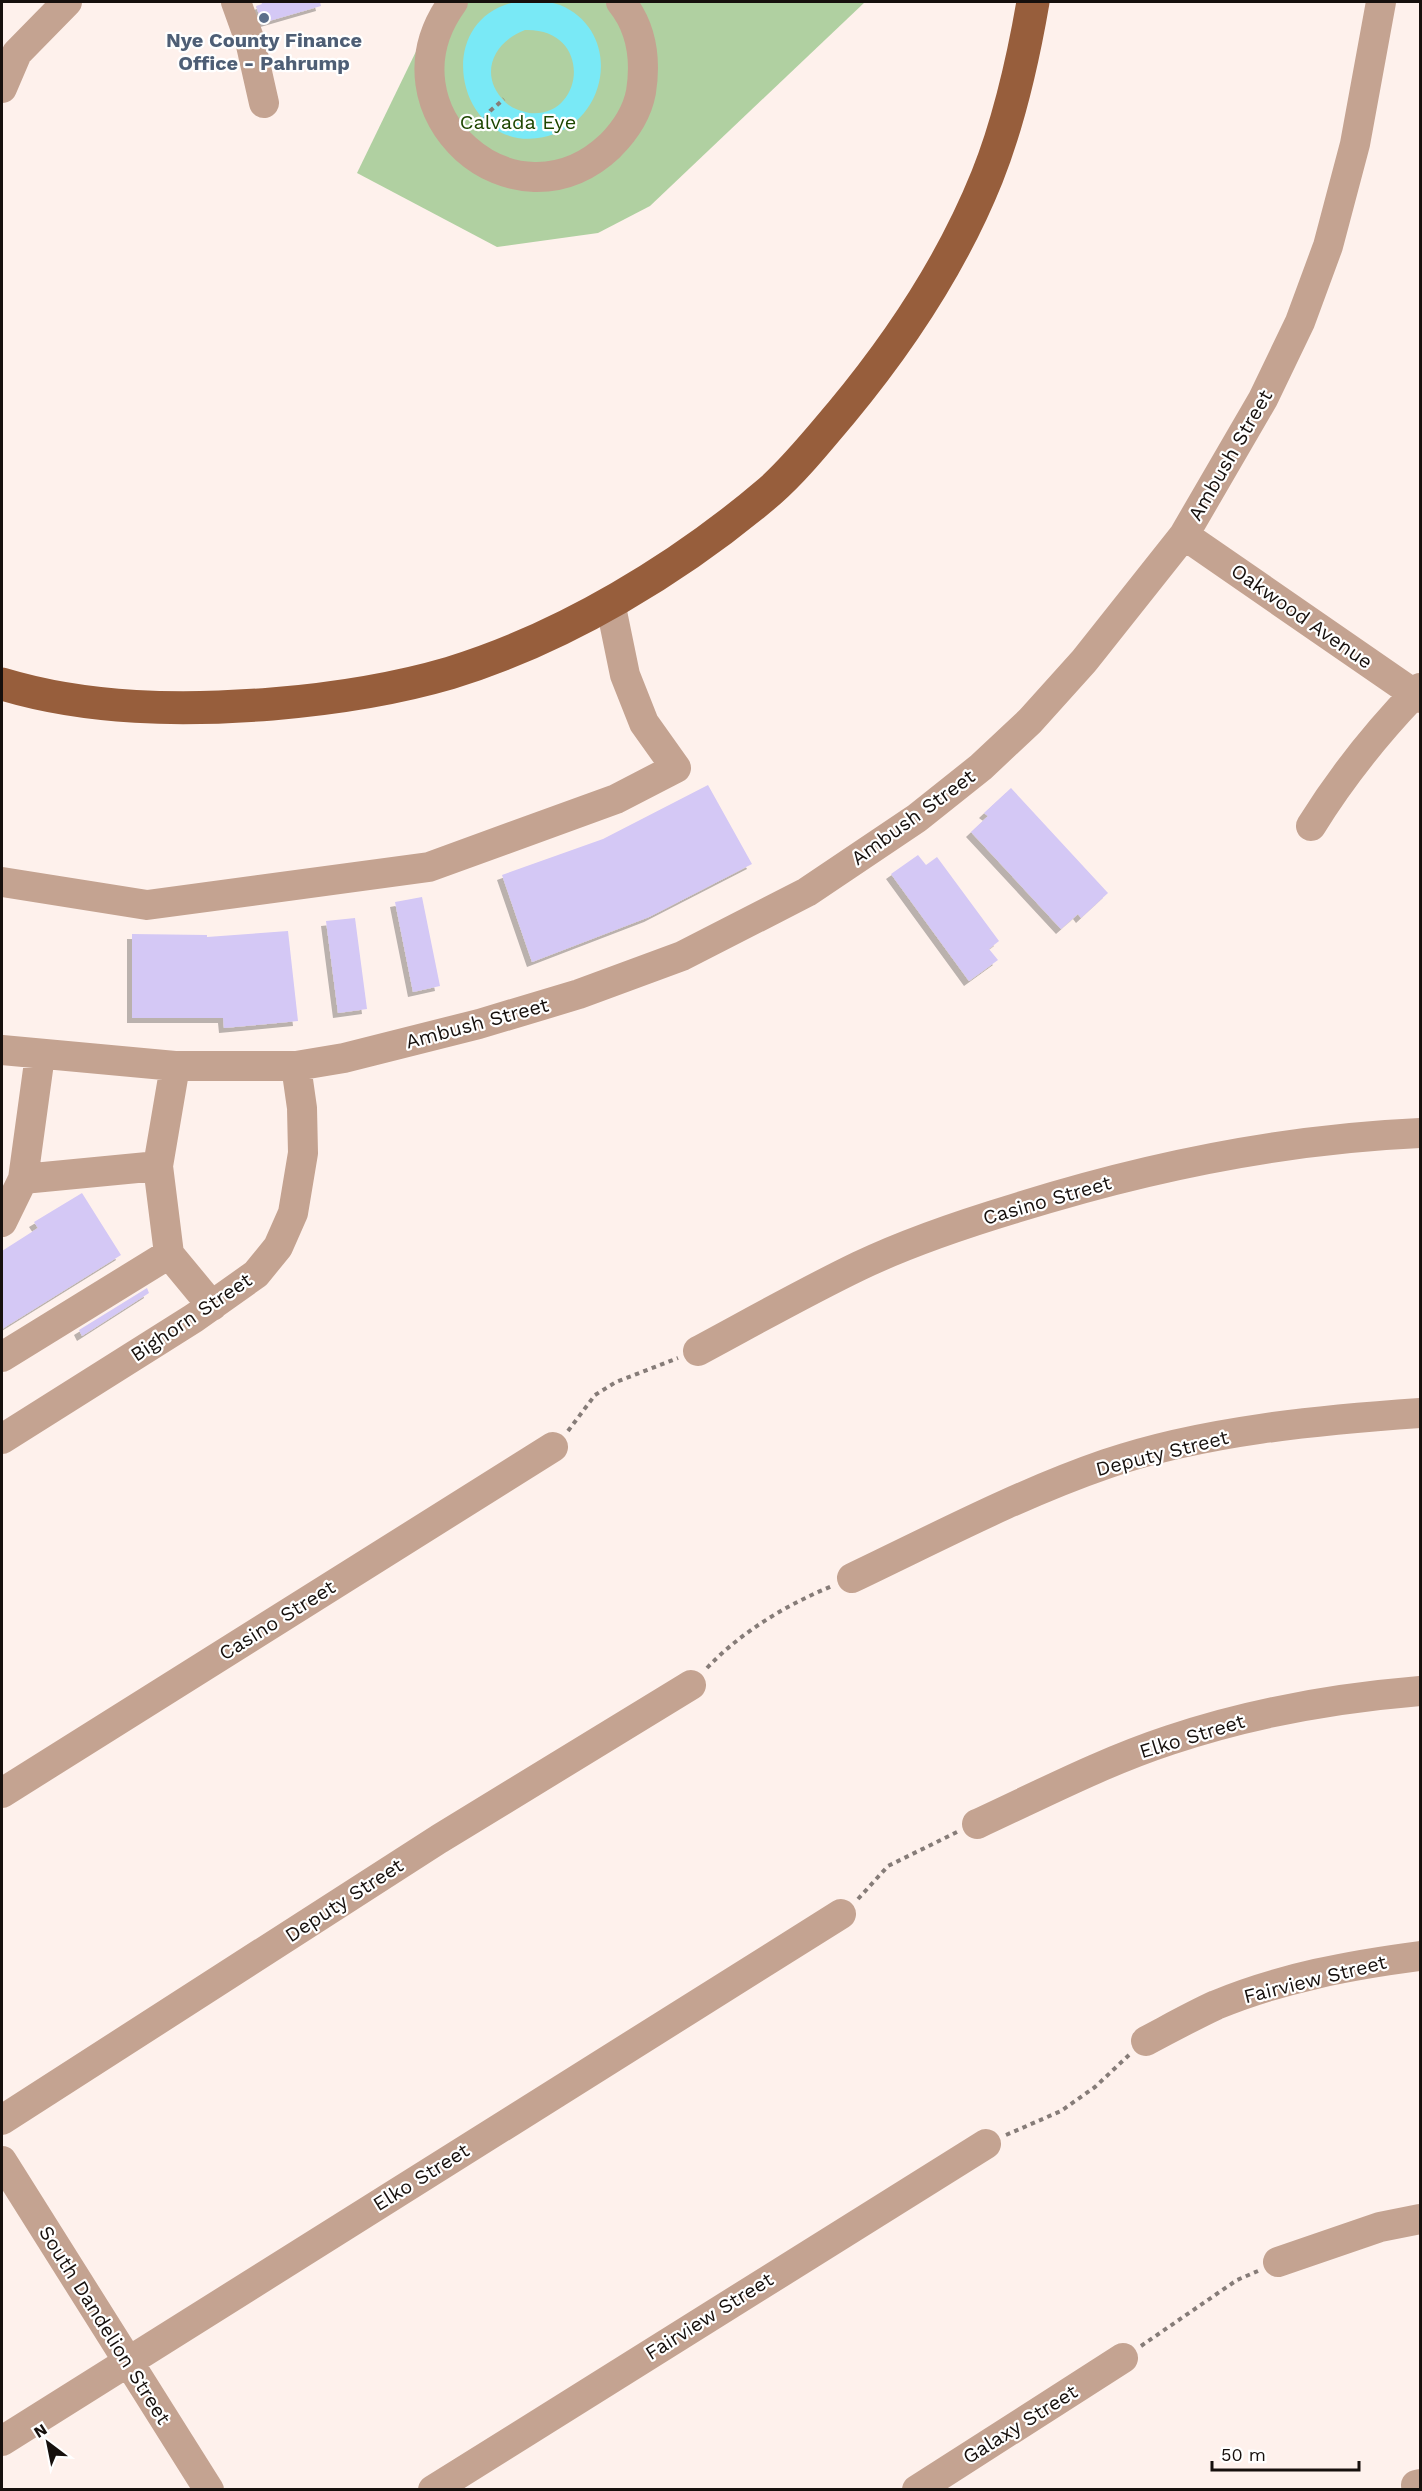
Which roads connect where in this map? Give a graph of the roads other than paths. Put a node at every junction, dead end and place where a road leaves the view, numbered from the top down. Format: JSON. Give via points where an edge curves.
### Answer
{"nodes":[{"id":1,"x":67,"y":2,"type":"edge"},
{"id":2,"x":236,"y":2,"type":"edge"},
{"id":3,"x":425,"y":2,"type":"edge"},
{"id":4,"x":453,"y":2,"type":"edge"},
{"id":5,"x":624,"y":2,"type":"edge"},
{"id":6,"x":1033,"y":2,"type":"edge"},
{"id":7,"x":1381,"y":2,"type":"edge"},
{"id":8,"x":433,"y":39,"type":"junction"},
{"id":9,"x":2,"y":88,"type":"edge"},
{"id":10,"x":264,"y":103,"type":"dead end"},
{"id":11,"x":1184,"y":535,"type":"junction"},
{"id":12,"x":610,"y":602,"type":"junction"},
{"id":13,"x":2,"y":684,"type":"edge"},
{"id":14,"x":1419,"y":693,"type":"edge"},
{"id":15,"x":1311,"y":826,"type":"dead end"},
{"id":16,"x":2,"y":882,"type":"edge"},
{"id":17,"x":2,"y":1050,"type":"edge"},
{"id":18,"x":40,"y":1055,"type":"junction"},
{"id":19,"x":175,"y":1066,"type":"junction"},
{"id":20,"x":296,"y":1066,"type":"junction"},
{"id":21,"x":1420,"y":1133,"type":"edge"},
{"id":22,"x":159,"y":1166,"type":"junction"},
{"id":23,"x":23,"y":1179,"type":"junction"},
{"id":24,"x":2,"y":1222,"type":"edge"},
{"id":25,"x":169,"y":1254,"type":"junction"},
{"id":26,"x":212,"y":1306,"type":"junction"},
{"id":27,"x":698,"y":1350,"type":"road end"},
{"id":28,"x":2,"y":1357,"type":"edge"},
{"id":29,"x":1420,"y":1413,"type":"edge"},
{"id":30,"x":2,"y":1439,"type":"edge"},
{"id":31,"x":553,"y":1447,"type":"road end"},
{"id":32,"x":852,"y":1578,"type":"road end"},
{"id":33,"x":691,"y":1685,"type":"road end"},
{"id":34,"x":1420,"y":1691,"type":"edge"},
{"id":35,"x":2,"y":1793,"type":"edge"},
{"id":36,"x":977,"y":1824,"type":"road end"},
{"id":37,"x":841,"y":1914,"type":"road end"},
{"id":38,"x":1420,"y":1956,"type":"edge"},
{"id":39,"x":1146,"y":2041,"type":"road end"},
{"id":40,"x":2,"y":2120,"type":"edge"},
{"id":41,"x":986,"y":2144,"type":"road end"},
{"id":42,"x":2,"y":2161,"type":"edge"},
{"id":43,"x":1420,"y":2219,"type":"edge"},
{"id":44,"x":1278,"y":2262,"type":"road end"},
{"id":45,"x":1123,"y":2358,"type":"road end"},
{"id":46,"x":129,"y":2361,"type":"junction"},
{"id":47,"x":2,"y":2441,"type":"edge"},
{"id":48,"x":209,"y":2490,"type":"edge"},
{"id":49,"x":433,"y":2490,"type":"edge"},
{"id":50,"x":917,"y":2490,"type":"edge"}],
"edges":[{"from":1,"to":9,"type":"street","via":[[17,54]]},
{"from":2,"to":10,"type":"street","via":[[250,41]]},
{"from":3,"to":8,"type":"street"},
{"from":4,"to":8,"type":"street"},
{"from":5,"to":8,"type":"street","via":[[639,35],[645,69],[639,104],[622,134],[597,158],[565,173],[531,177],[496,169],[466,151],[444,125],[431,93]]},
{"from":6,"to":12,"type":"main road","via":[[1002,134],[987,177],[918,311],[808,454],[771,490],[703,544]]},
{"from":7,"to":11,"type":"street","name":"Ambush Street","via":[[1355,144],[1328,246],[1304,311],[1263,399]]},
{"from":11,"to":14,"type":"street","name":"Oakwood Avenue"},
{"from":11,"to":20,"type":"street","name":"Ambush Street","via":[[1084,661],[989,759],[917,818],[807,892],[682,956],[579,994],[344,1058]]},
{"from":12,"to":13,"type":"main road","via":[[534,640],[453,672],[328,699],[228,707],[150,707],[70,700]]},
{"from":12,"to":16,"type":"street","via":[[625,675],[644,723],[676,768],[616,799],[429,867],[147,905]]},
{"from":14,"to":15,"type":"street","via":[[1371,741]]},
{"from":17,"to":18,"type":"street","name":"Ambush Street"},
{"from":18,"to":19,"type":"street","name":"Ambush Street"},
{"from":18,"to":23,"type":"street"},
{"from":19,"to":20,"type":"street","name":"Ambush Street"},
{"from":19,"to":22,"type":"street"},
{"from":20,"to":26,"type":"street","name":"Bighorn Street","via":[[303,1153],[292,1213],[278,1247],[256,1274]]},
{"from":21,"to":27,"type":"street","name":"Casino Street","via":[[1290,1145],[1082,1187],[955,1227],[860,1266]]},
{"from":22,"to":23,"type":"street"},
{"from":22,"to":25,"type":"street"},
{"from":23,"to":24,"type":"street"},
{"from":25,"to":26,"type":"street"},
{"from":25,"to":28,"type":"street"},
{"from":26,"to":30,"type":"street","name":"Bighorn Street"},
{"from":29,"to":32,"type":"street","name":"Deputy Street","via":[[1340,1419],[1197,1441],[1107,1464],[1014,1501]]},
{"from":31,"to":35,"type":"street","name":"Casino Street"},
{"from":33,"to":40,"type":"street","name":"Deputy Street","via":[[439,1839]]},
{"from":34,"to":36,"type":"street","name":"Elko Street","via":[[1292,1708],[1168,1740]]},
{"from":37,"to":46,"type":"street","name":"Elko Street"},
{"from":38,"to":39,"type":"street","name":"Fairview Street","via":[[1357,1964],[1270,1986],[1215,2006]]},
{"from":41,"to":49,"type":"street","name":"Fairview Street"},
{"from":42,"to":46,"type":"street","name":"South Dandelion Street"},
{"from":43,"to":44,"type":"street","via":[[1380,2227]]},
{"from":45,"to":50,"type":"street","name":"Galaxy Street"},
{"from":46,"to":47,"type":"street","name":"Elko Street"},
{"from":46,"to":48,"type":"street","name":"South Dandelion Street"}]}
